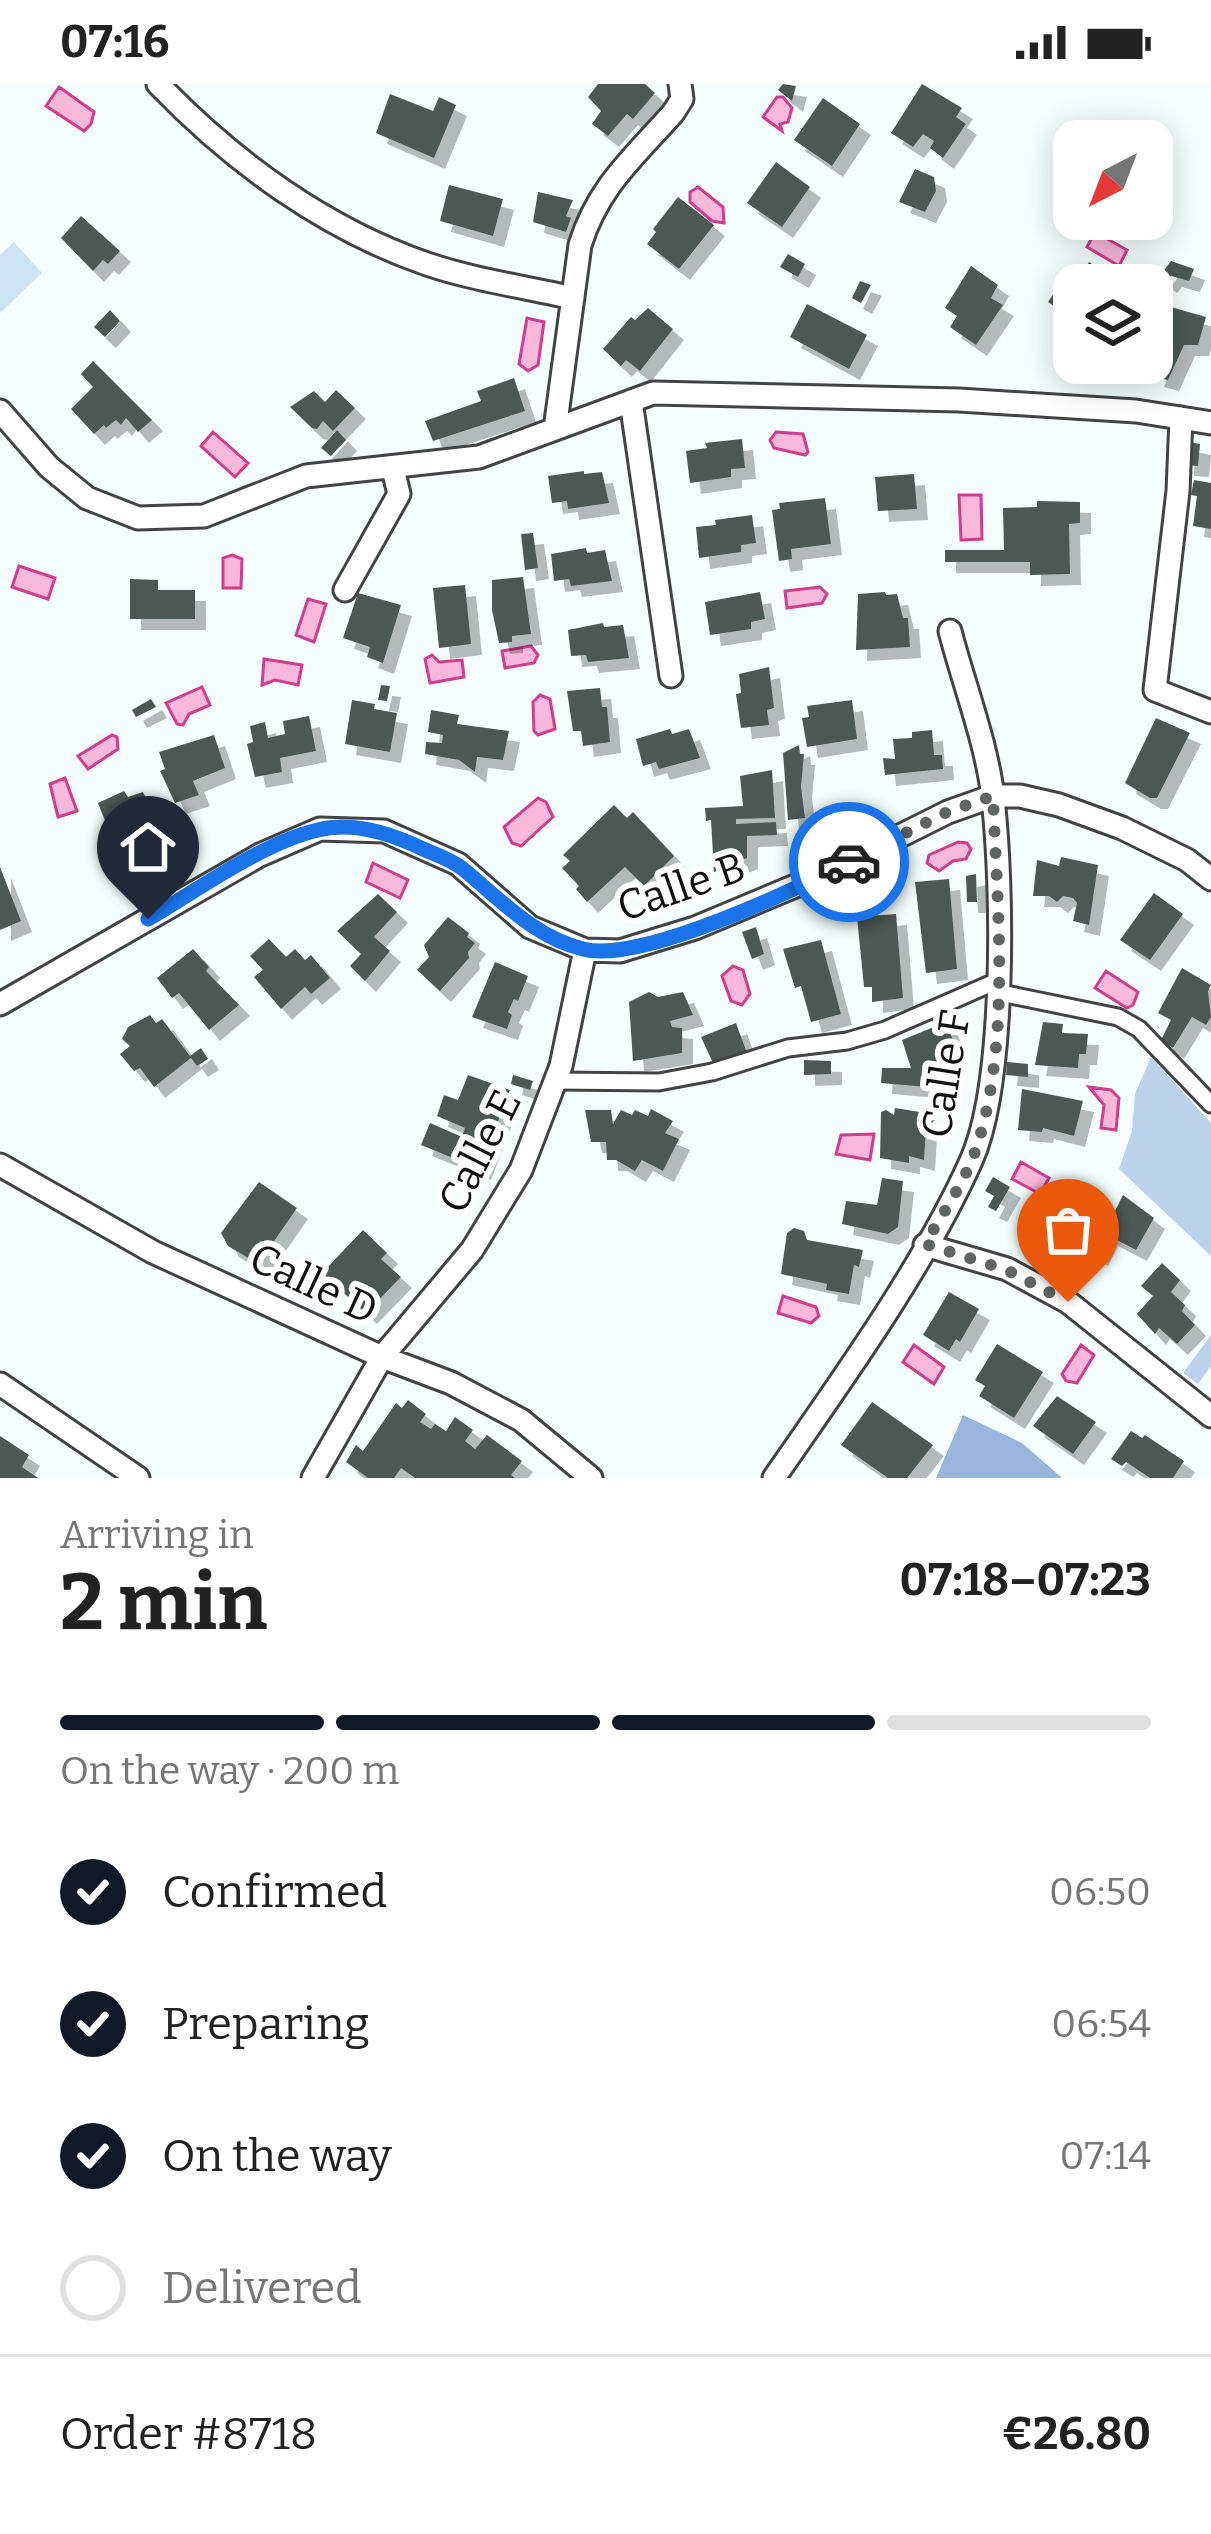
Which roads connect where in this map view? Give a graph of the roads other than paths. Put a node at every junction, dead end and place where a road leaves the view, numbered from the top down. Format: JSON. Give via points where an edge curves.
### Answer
{"nodes":[{"id":1,"x":158,"y":84,"type":"edge"},
{"id":2,"x":680,"y":84,"type":"edge"},
{"id":3,"x":573,"y":298,"type":"junction"},
{"id":4,"x":631,"y":401,"type":"junction"},
{"id":5,"x":0,"y":412,"type":"edge"},
{"id":6,"x":1181,"y":418,"type":"junction"},
{"id":7,"x":1211,"y":423,"type":"edge"},
{"id":8,"x":555,"y":429,"type":"junction"},
{"id":9,"x":393,"y":469,"type":"junction"},
{"id":10,"x":345,"y":590,"type":"dead end"},
{"id":11,"x":950,"y":631,"type":"dead end"},
{"id":12,"x":671,"y":676,"type":"dead end"},
{"id":13,"x":1211,"y":712,"type":"edge"},
{"id":14,"x":993,"y":796,"type":"junction"},
{"id":15,"x":1211,"y":878,"type":"edge"},
{"id":16,"x":585,"y":950,"type":"junction"},
{"id":17,"x":996,"y":987,"type":"junction"},
{"id":18,"x":0,"y":1004,"type":"edge"},
{"id":19,"x":556,"y":1081,"type":"junction"},
{"id":20,"x":1211,"y":1104,"type":"edge"},
{"id":21,"x":0,"y":1166,"type":"edge"},
{"id":22,"x":925,"y":1244,"type":"junction"},
{"id":23,"x":382,"y":1357,"type":"junction"},
{"id":24,"x":0,"y":1384,"type":"edge"},
{"id":25,"x":1211,"y":1416,"type":"edge"},
{"id":26,"x":138,"y":1478,"type":"edge"},
{"id":27,"x":313,"y":1478,"type":"edge"},
{"id":28,"x":591,"y":1478,"type":"edge"},
{"id":29,"x":774,"y":1478,"type":"edge"}],
"edges":[{"from":1,"to":3,"type":"street","via":[[226,149],[362,237],[430,265]]},
{"from":2,"to":3,"type":"street","via":[[673,113],[598,198],[580,245]]},
{"from":3,"to":8,"type":"street"},
{"from":4,"to":6,"type":"street","via":[[653,393],[959,400]]},
{"from":4,"to":8,"type":"street"},
{"from":4,"to":12,"type":"street"},
{"from":5,"to":9,"type":"street","via":[[87,498],[138,518],[205,516],[306,476]]},
{"from":6,"to":7,"type":"street"},
{"from":6,"to":13,"type":"street","via":[[1155,690]]},
{"from":8,"to":9,"type":"street","via":[[479,458]]},
{"from":9,"to":10,"type":"street","via":[[400,494]]},
{"from":11,"to":14,"type":"street","name":"Calle F"},
{"from":14,"to":15,"type":"street","name":"Calle B","via":[[1020,796],[1123,828]]},
{"from":14,"to":16,"type":"street","name":"Calle B","via":[[732,914],[620,951]]},
{"from":14,"to":17,"type":"street","name":"Calle F"},
{"from":16,"to":18,"type":"street","name":"Calle B","via":[[530,927],[458,865],[384,831],[320,829]]},
{"from":16,"to":19,"type":"street","name":"Calle E"},
{"from":17,"to":19,"type":"street","via":[[885,1030],[712,1072],[659,1082]]},
{"from":17,"to":20,"type":"street","via":[[1118,1017]]},
{"from":17,"to":22,"type":"street","name":"Calle F","via":[[982,1125]]},
{"from":19,"to":23,"type":"street","name":"Calle E","via":[[495,1216]]},
{"from":21,"to":23,"type":"street","name":"Calle D","via":[[153,1252]]},
{"from":22,"to":25,"type":"street","via":[[1007,1270],[1068,1302]]},
{"from":22,"to":29,"type":"street","name":"Calle F"},
{"from":23,"to":27,"type":"street","name":"Calle E"},
{"from":23,"to":28,"type":"street","name":"Calle D","via":[[520,1420]]},
{"from":24,"to":26,"type":"street"}]}
